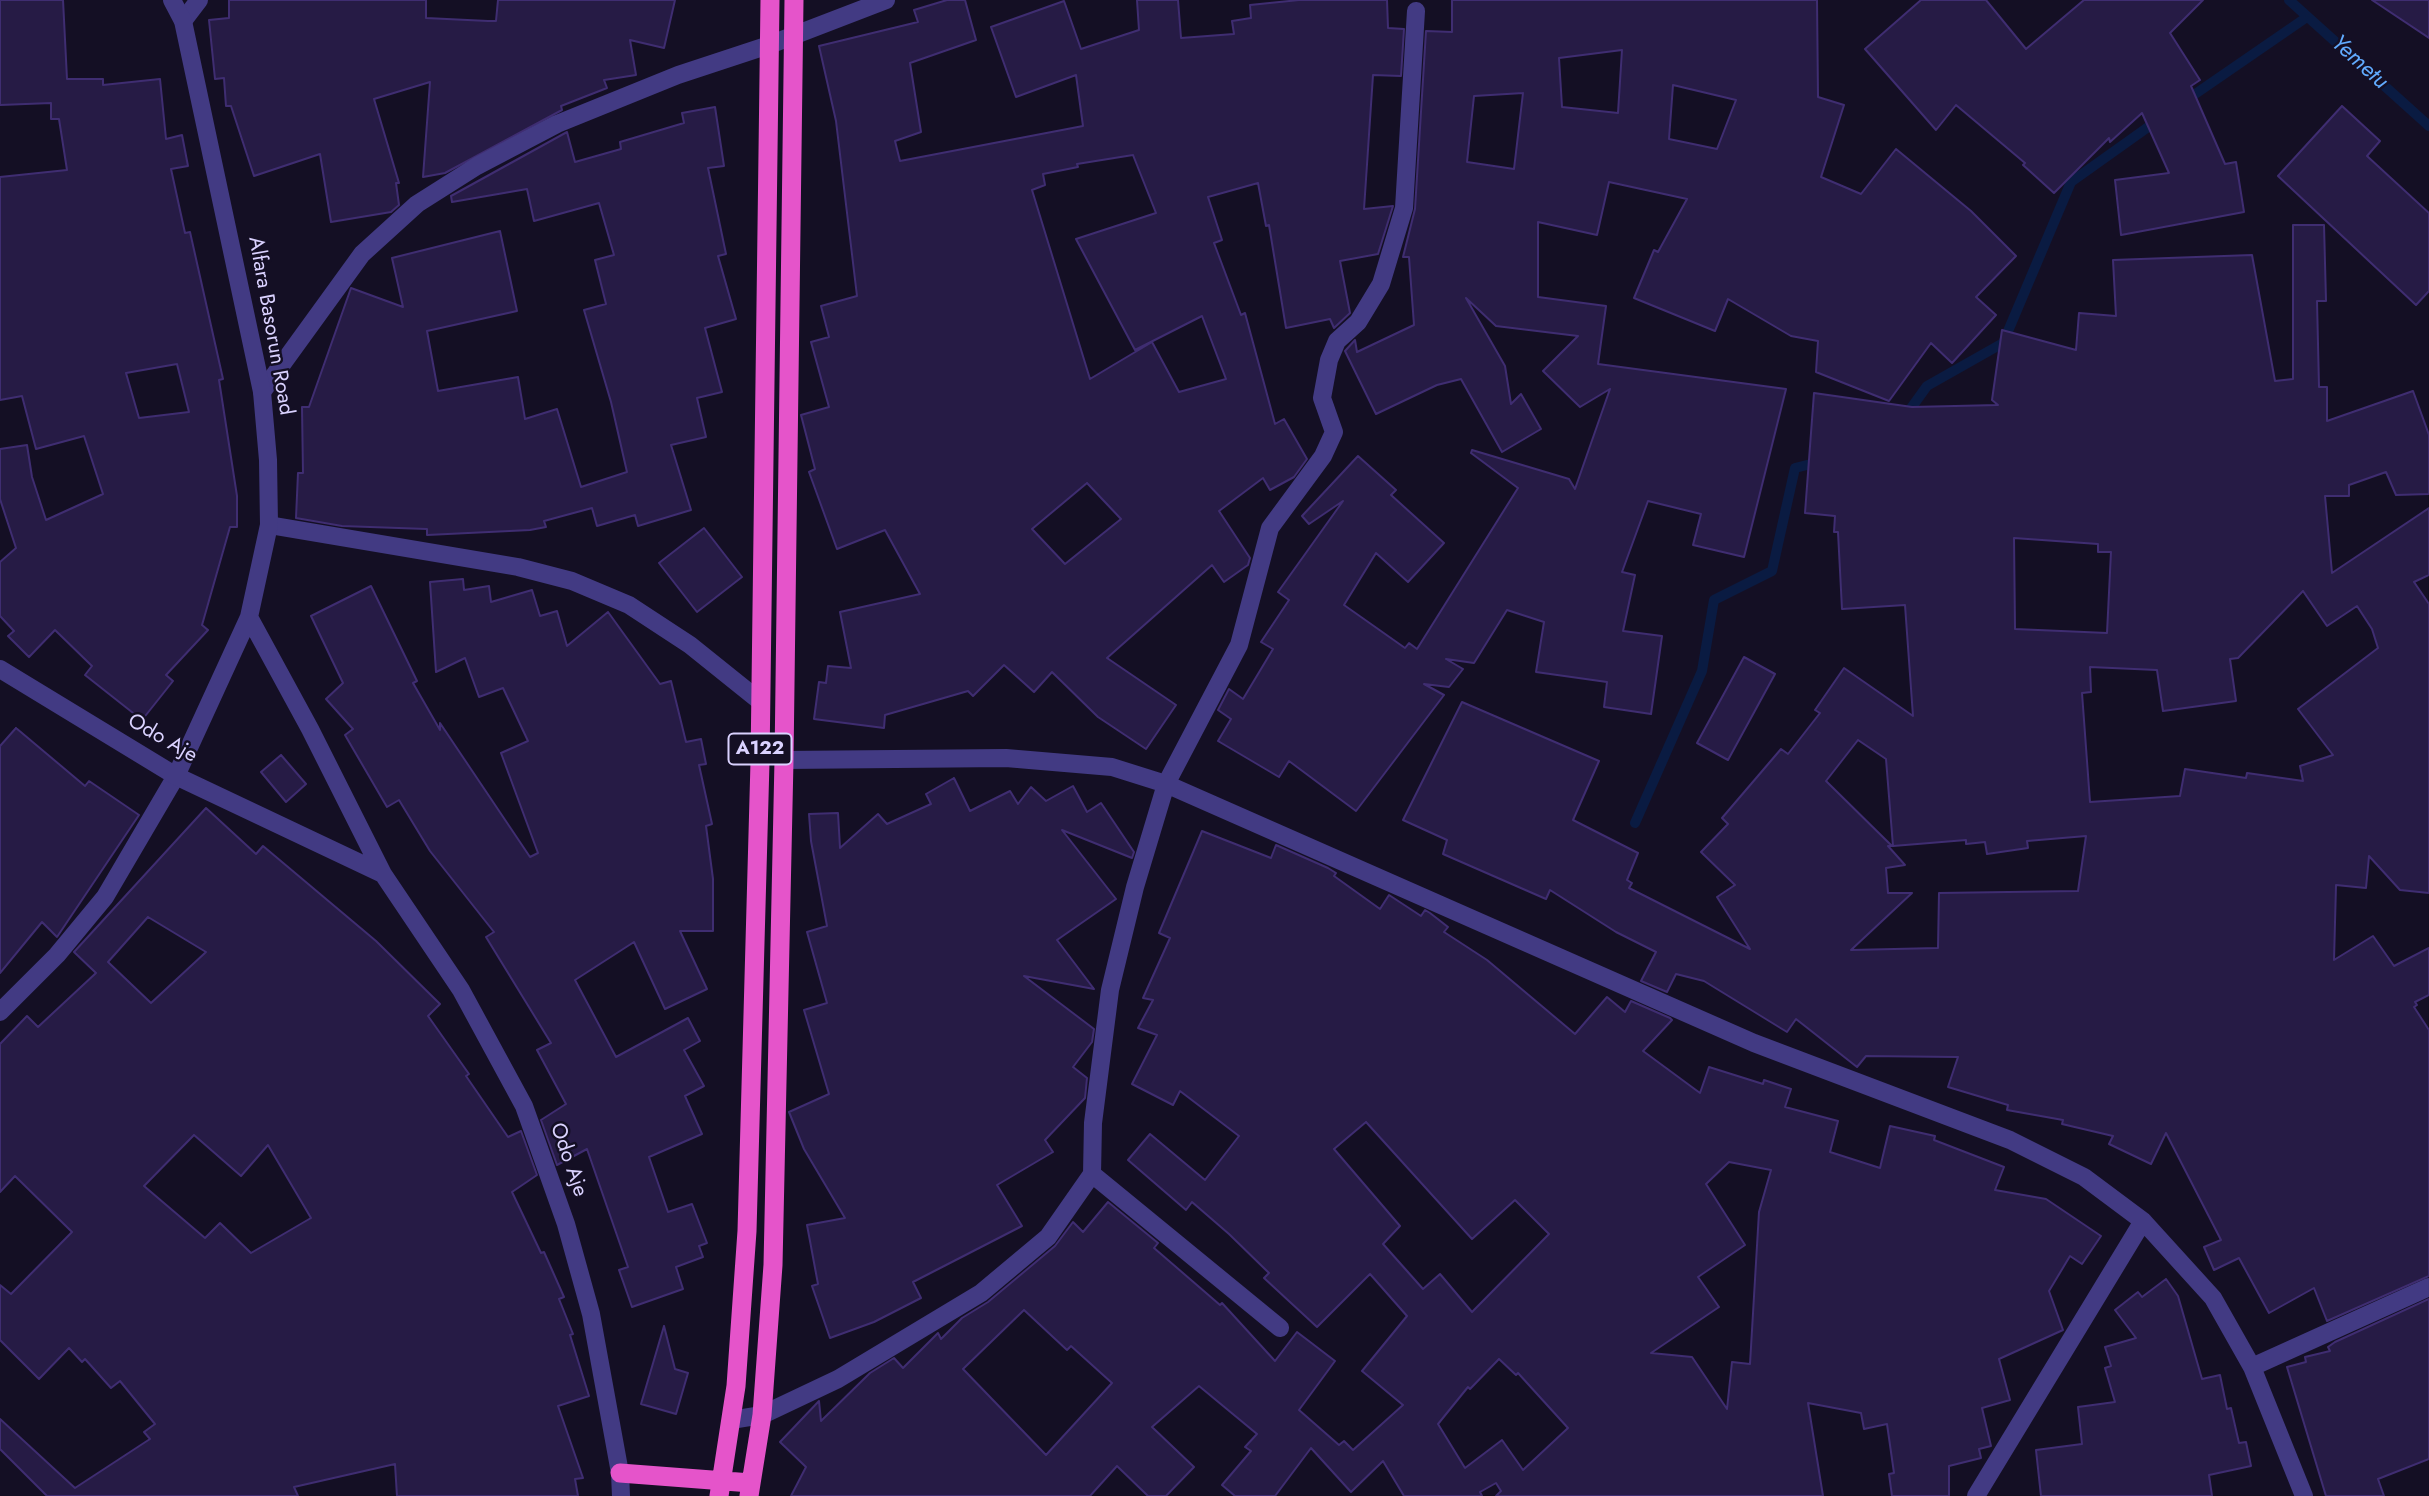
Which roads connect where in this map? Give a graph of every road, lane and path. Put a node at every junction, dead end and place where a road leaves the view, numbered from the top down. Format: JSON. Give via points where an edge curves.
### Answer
{"nodes":[{"id":1,"x":172,"y":0,"type":"edge"},
{"id":2,"x":199,"y":0,"type":"edge"},
{"id":3,"x":770,"y":0,"type":"edge"},
{"id":4,"x":794,"y":0,"type":"edge"},
{"id":5,"x":886,"y":0,"type":"edge"},
{"id":6,"x":1416,"y":10,"type":"dead end"},
{"id":7,"x":183,"y":21,"type":"junction"},
{"id":8,"x":794,"y":36,"type":"junction"},
{"id":9,"x":769,"y":45,"type":"junction"},
{"id":10,"x":262,"y":392,"type":"junction"},
{"id":11,"x":269,"y":525,"type":"junction"},
{"id":12,"x":248,"y":617,"type":"junction"},
{"id":13,"x":0,"y":669,"type":"edge"},
{"id":14,"x":761,"y":702,"type":"junction"},
{"id":15,"x":784,"y":761,"type":"junction"},
{"id":16,"x":176,"y":776,"type":"junction"},
{"id":17,"x":1166,"y":784,"type":"junction"},
{"id":18,"x":383,"y":874,"type":"junction"},
{"id":19,"x":0,"y":1012,"type":"edge"},
{"id":20,"x":1093,"y":1174,"type":"junction"},
{"id":21,"x":2143,"y":1222,"type":"junction"},
{"id":22,"x":2429,"y":1287,"type":"edge"},
{"id":23,"x":1280,"y":1328,"type":"dead end"},
{"id":24,"x":2252,"y":1367,"type":"junction"},
{"id":25,"x":762,"y":1415,"type":"junction"},
{"id":26,"x":732,"y":1420,"type":"junction"},
{"id":27,"x":620,"y":1473,"type":"junction"},
{"id":28,"x":720,"y":1488,"type":"edge"},
{"id":29,"x":750,"y":1490,"type":"edge"},
{"id":30,"x":621,"y":1496,"type":"edge"},
{"id":31,"x":1976,"y":1496,"type":"edge"},
{"id":32,"x":2304,"y":1496,"type":"edge"}],
"edges":[{"from":1,"to":7,"type":"street","name":"Alfara Basorun Road"},
{"from":2,"to":7,"type":"street"},
{"from":3,"to":9,"type":"highway","number":"A122"},
{"from":4,"to":8,"type":"highway","number":"A122"},
{"from":5,"to":8,"type":"street"},
{"from":6,"to":17,"type":"street","via":[[1404,208],[1381,284],[1358,322],[1337,341],[1329,360],[1322,398],[1334,432],[1270,528],[1239,645]]},
{"from":7,"to":10,"type":"street","name":"Alfara Basorun Road"},
{"from":8,"to":9,"type":"street"},
{"from":8,"to":15,"type":"highway","number":"A122"},
{"from":9,"to":10,"type":"street","via":[[678,75],[557,124],[417,204],[362,254]]},
{"from":9,"to":14,"type":"highway","number":"A122"},
{"from":10,"to":11,"type":"street","name":"Alfara Basorun Road"},
{"from":11,"to":12,"type":"street","name":"Alfara Basorun Road"},
{"from":11,"to":14,"type":"street","via":[[518,567],[572,581],[639,612],[690,645]]},
{"from":12,"to":16,"type":"street","name":"Alfara Basorun Road"},
{"from":12,"to":18,"type":"street","name":"Odo Aje"},
{"from":13,"to":16,"type":"street","name":"Odo Aje"},
{"from":14,"to":26,"type":"highway","number":"A122","via":[[747,1231]]},
{"from":15,"to":17,"type":"street","via":[[1006,758],[1112,767]]},
{"from":15,"to":25,"type":"highway","number":"A122","via":[[774,1265]]},
{"from":16,"to":18,"type":"street","name":"Odo Aje"},
{"from":16,"to":19,"type":"street","name":"Alfara Basorun Road","via":[[105,897],[57,955]]},
{"from":17,"to":20,"type":"street","via":[[1110,989],[1093,1124]]},
{"from":17,"to":21,"type":"street","via":[[1754,1043],[2010,1140],[2084,1177]]},
{"from":18,"to":27,"type":"street","name":"Odo Aje","via":[[461,990],[524,1106],[566,1223],[592,1314]]},
{"from":20,"to":23,"type":"street"},
{"from":20,"to":25,"type":"street","via":[[1048,1237],[981,1293],[838,1379]]},
{"from":21,"to":24,"type":"street","via":[[2213,1298]]},
{"from":21,"to":31,"type":"street"},
{"from":22,"to":24,"type":"street"},
{"from":24,"to":32,"type":"street"},
{"from":25,"to":26,"type":"street"},
{"from":25,"to":29,"type":"highway","number":"A122"},
{"from":26,"to":28,"type":"highway","number":"A122"},
{"from":27,"to":28,"type":"highway"},
{"from":27,"to":30,"type":"street","name":"Odo Aje"},
{"from":28,"to":29,"type":"highway"}]}
